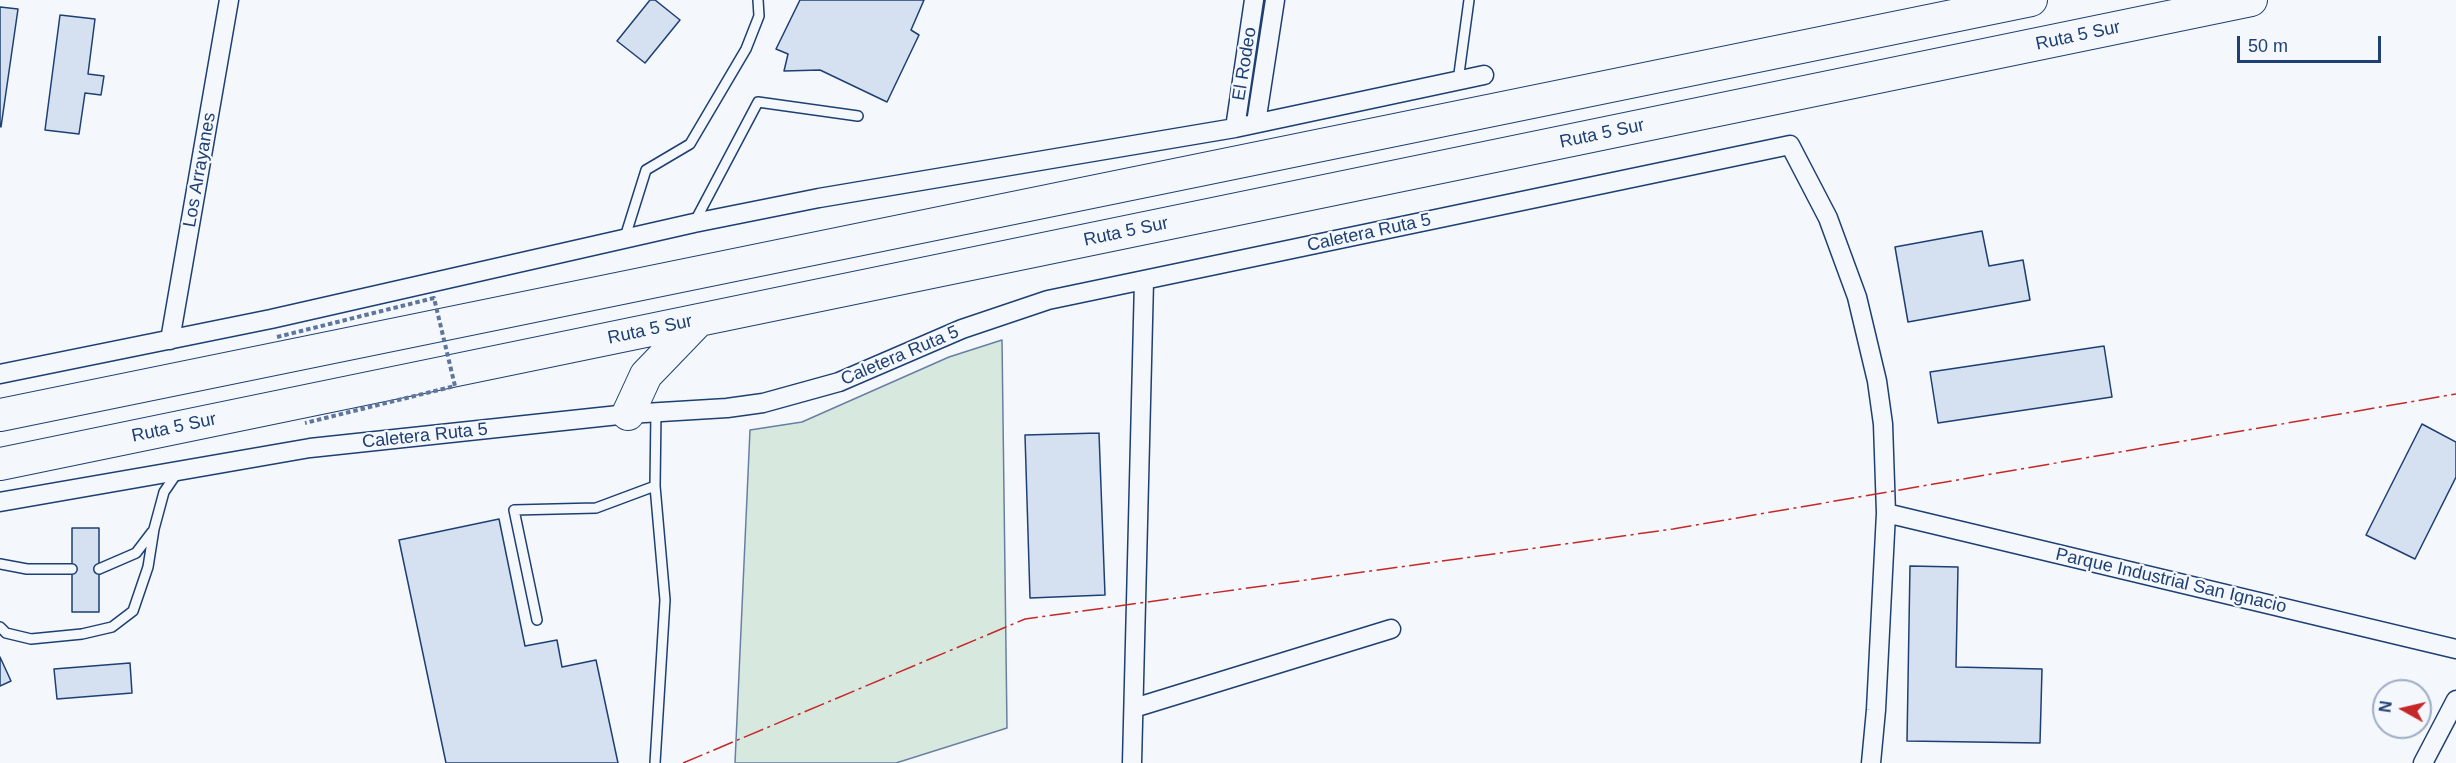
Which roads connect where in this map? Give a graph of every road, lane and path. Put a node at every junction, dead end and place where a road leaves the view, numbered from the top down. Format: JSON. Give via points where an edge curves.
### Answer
{"nodes":[{"id":1,"x":229,"y":0,"type":"edge"},
{"id":2,"x":758,"y":0,"type":"edge"},
{"id":3,"x":1254,"y":0,"type":"edge"},
{"id":4,"x":1275,"y":0,"type":"edge"},
{"id":5,"x":1469,"y":0,"type":"edge"},
{"id":6,"x":2031,"y":0,"type":"edge"},
{"id":7,"x":2251,"y":0,"type":"edge"},
{"id":8,"x":1484,"y":75,"type":"dead end"},
{"id":9,"x":1458,"y":81,"type":"junction"},
{"id":10,"x":858,"y":116,"type":"dead end"},
{"id":11,"x":1256,"y":123,"type":"junction"},
{"id":12,"x":1235,"y":128,"type":"junction"},
{"id":13,"x":694,"y":223,"type":"junction"},
{"id":14,"x":626,"y":237,"type":"junction"},
{"id":15,"x":1144,"y":281,"type":"junction"},
{"id":16,"x":699,"y":320,"type":"junction"},
{"id":17,"x":277,"y":337,"type":"dead end"},
{"id":18,"x":170,"y":340,"type":"junction"},
{"id":19,"x":0,"y":374,"type":"edge"},
{"id":20,"x":642,"y":413,"type":"junction"},
{"id":21,"x":0,"y":415,"type":"edge"},
{"id":22,"x":305,"y":423,"type":"dead end"},
{"id":23,"x":0,"y":464,"type":"edge"},
{"id":24,"x":179,"y":470,"type":"junction"},
{"id":25,"x":655,"y":486,"type":"junction"},
{"id":26,"x":0,"y":502,"type":"edge"},
{"id":27,"x":1886,"y":513,"type":"junction"},
{"id":28,"x":154,"y":529,"type":"junction"},
{"id":29,"x":0,"y":564,"type":"edge"},
{"id":30,"x":72,"y":569,"type":"dead end"},
{"id":31,"x":99,"y":569,"type":"dead end"},
{"id":32,"x":537,"y":620,"type":"dead end"},
{"id":33,"x":0,"y":627,"type":"edge"},
{"id":34,"x":1391,"y":629,"type":"dead end"},
{"id":35,"x":2456,"y":650,"type":"edge"},
{"id":36,"x":2456,"y":700,"type":"edge"},
{"id":37,"x":1134,"y":708,"type":"junction"},
{"id":38,"x":655,"y":763,"type":"edge"},
{"id":39,"x":1132,"y":763,"type":"edge"},
{"id":40,"x":1871,"y":763,"type":"edge"},
{"id":41,"x":2423,"y":763,"type":"edge"}],
"edges":[{"from":1,"to":18,"type":"street","name":"Los Arrayanes"},
{"from":2,"to":14,"type":"lane","via":[[759,15],[746,49],[690,144],[646,170]]},
{"from":3,"to":12,"type":"street","name":"El Rodeo"},
{"from":4,"to":11,"type":"street","name":"El Rodeo"},
{"from":5,"to":9,"type":"lane"},
{"from":6,"to":21,"type":"highway"},
{"from":7,"to":16,"type":"highway","name":"Ruta 5 Sur"},
{"from":8,"to":9,"type":"street"},
{"from":9,"to":11,"type":"street"},
{"from":10,"to":13,"type":"lane","via":[[758,102]]},
{"from":11,"to":12,"type":"street"},
{"from":12,"to":13,"type":"street","via":[[819,198]]},
{"from":13,"to":14,"type":"street"},
{"from":14,"to":18,"type":"street"},
{"from":15,"to":20,"type":"street","name":"Caletera Ruta 5","via":[[1096,289],[1005,314],[876,368],[801,394],[727,408]]},
{"from":15,"to":27,"type":"street","name":"Caletera Ruta 5","via":[[1790,144],[1844,257],[1868,337],[1883,424]]},
{"from":15,"to":37,"type":"street"},
{"from":16,"to":20,"type":"highway","via":[[646,375]]},
{"from":16,"to":23,"type":"highway","name":"Ruta 5 Sur"},
{"from":17,"to":22,"type":"path","bridge":true,"via":[[434,298],[455,386]]},
{"from":18,"to":19,"type":"street"},
{"from":20,"to":24,"type":"street","name":"Caletera Ruta 5","via":[[310,448]]},
{"from":20,"to":25,"type":"lane"},
{"from":24,"to":26,"type":"street","name":"Caletera Ruta 5"},
{"from":24,"to":28,"type":"lane","via":[[164,492]]},
{"from":25,"to":32,"type":"lane","via":[[596,508],[514,510]]},
{"from":25,"to":38,"type":"lane","via":[[665,600]]},
{"from":27,"to":35,"type":"street","name":"Parque Industrial San Ignacio"},
{"from":27,"to":40,"type":"street"},
{"from":28,"to":31,"type":"lane","via":[[136,553]]},
{"from":28,"to":33,"type":"lane","via":[[148,567],[134,611],[112,627],[31,639],[6,633]]},
{"from":29,"to":30,"type":"lane","via":[[27,569]]},
{"from":34,"to":37,"type":"street"},
{"from":36,"to":41,"type":"street"},
{"from":37,"to":39,"type":"street"}]}
